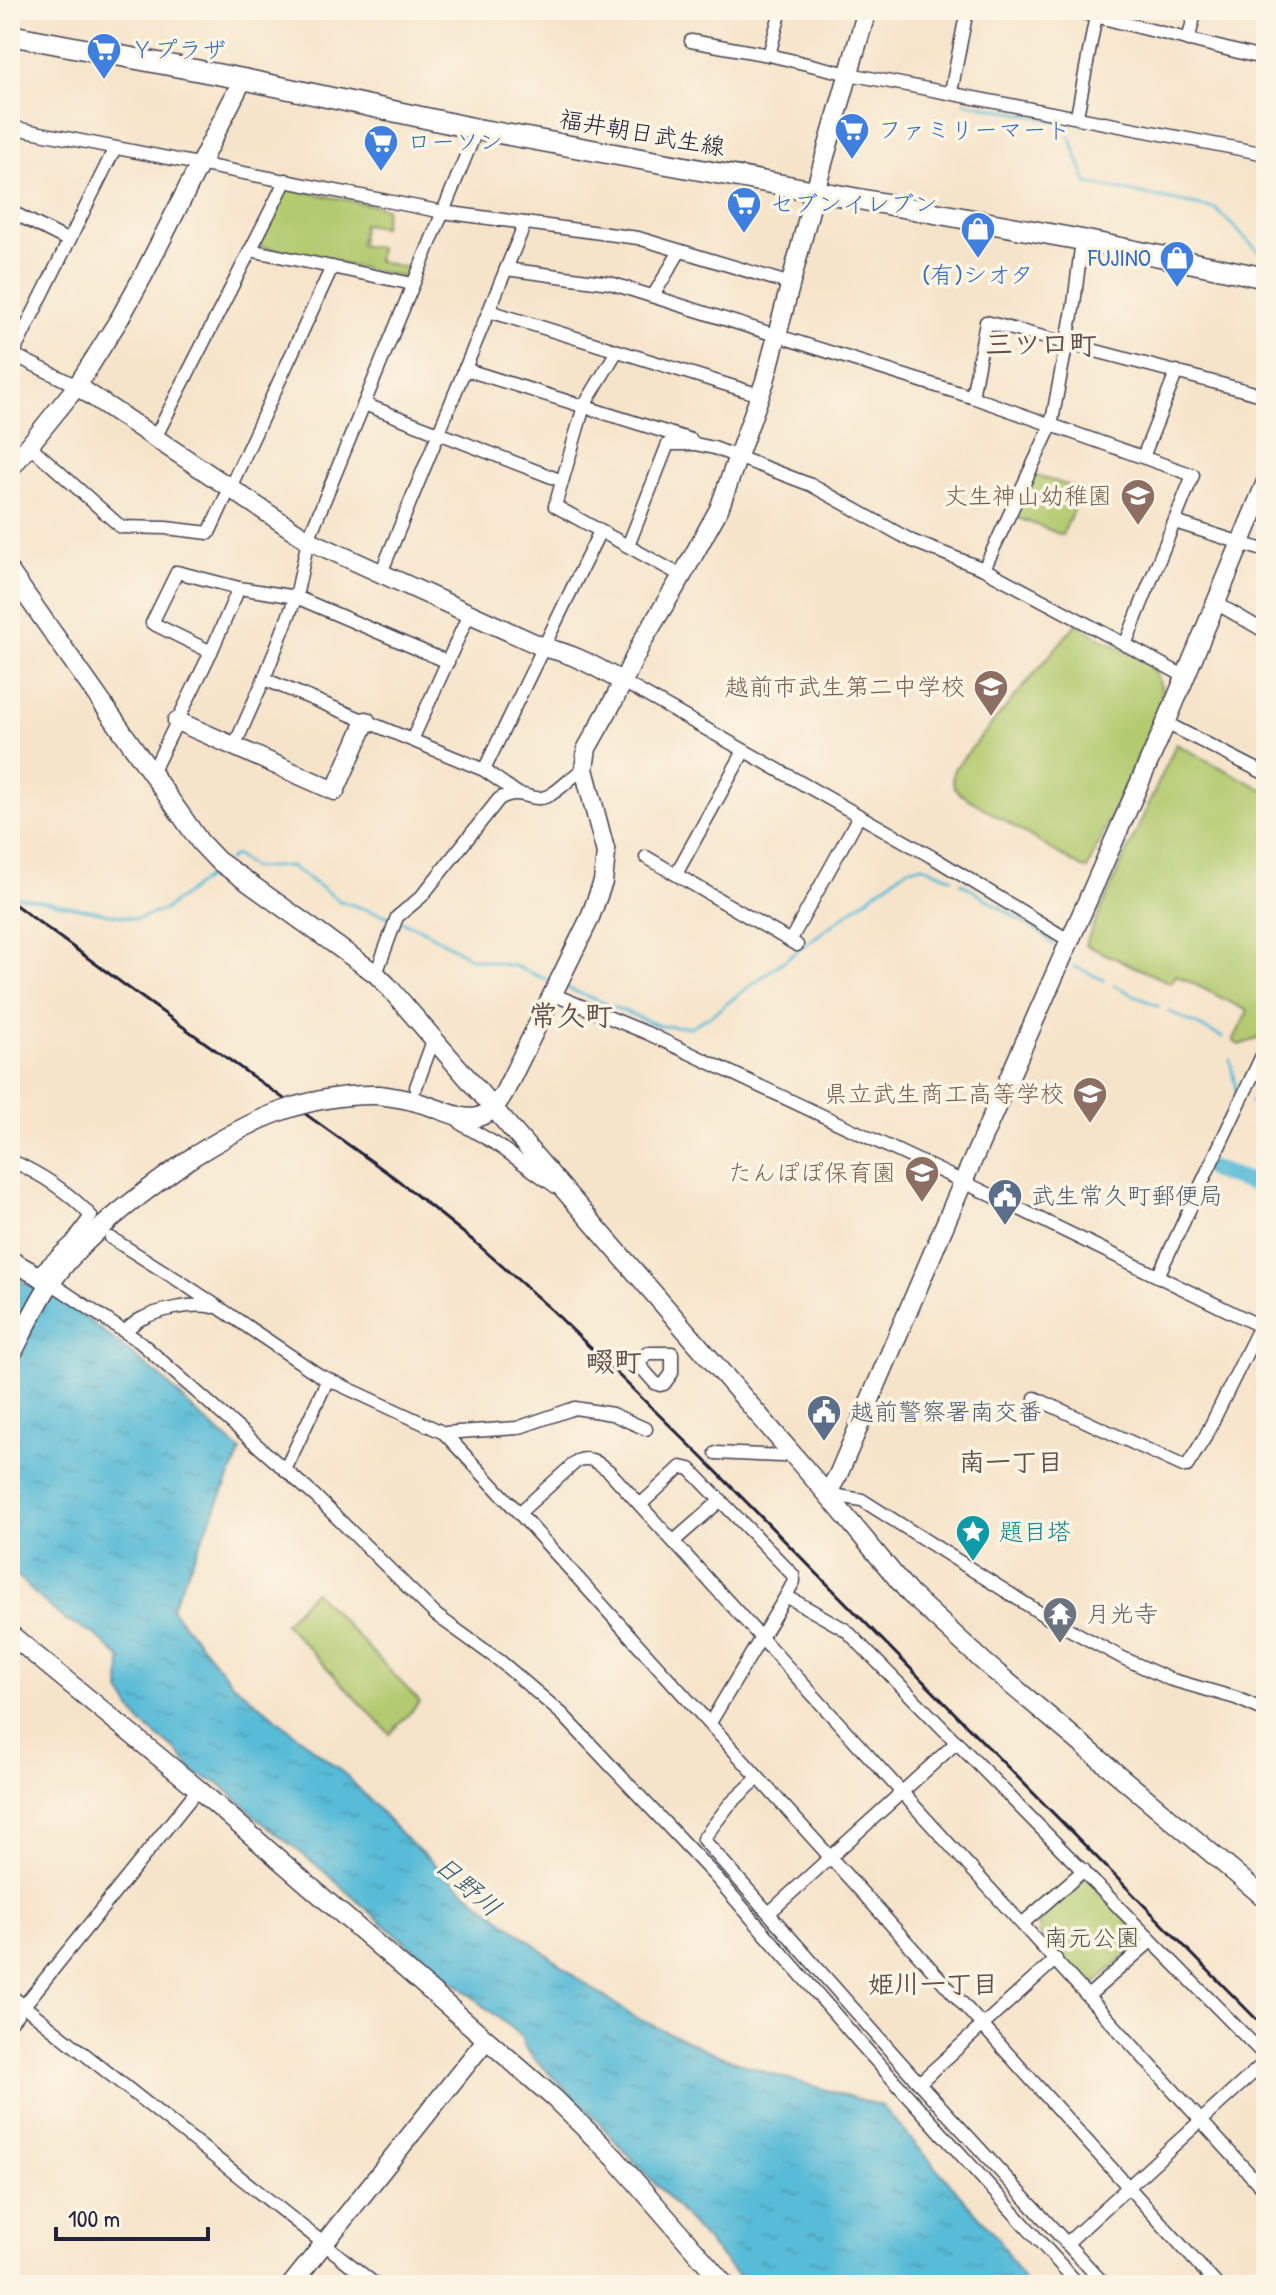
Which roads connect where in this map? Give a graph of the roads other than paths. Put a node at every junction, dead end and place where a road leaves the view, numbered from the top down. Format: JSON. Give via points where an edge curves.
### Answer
{"nodes":[{"id":1,"x":781,"y":10,"type":"edge"},
{"id":2,"x":867,"y":10,"type":"edge"},
{"id":3,"x":967,"y":10,"type":"edge"},
{"id":4,"x":1071,"y":10,"type":"edge"},
{"id":5,"x":1196,"y":10,"type":"edge"},
{"id":6,"x":1097,"y":13,"type":"edge"},
{"id":7,"x":10,"y":35,"type":"edge"},
{"id":8,"x":1188,"y":40,"type":"junction"},
{"id":9,"x":691,"y":41,"type":"dead end"},
{"id":10,"x":769,"y":55,"type":"junction"},
{"id":11,"x":1266,"y":59,"type":"edge"},
{"id":12,"x":849,"y":74,"type":"junction"},
{"id":13,"x":243,"y":79,"type":"junction"},
{"id":14,"x":951,"y":92,"type":"junction"},
{"id":15,"x":1077,"y":116,"type":"junction"},
{"id":16,"x":10,"y":127,"type":"edge"},
{"id":17,"x":477,"y":129,"type":"junction"},
{"id":18,"x":115,"y":148,"type":"junction"},
{"id":19,"x":1266,"y":154,"type":"edge"},
{"id":20,"x":201,"y":164,"type":"junction"},
{"id":21,"x":286,"y":180,"type":"junction"},
{"id":22,"x":815,"y":191,"type":"junction"},
{"id":23,"x":10,"y":211,"type":"edge"},
{"id":24,"x":443,"y":212,"type":"junction"},
{"id":25,"x":525,"y":223,"type":"junction"},
{"id":26,"x":1082,"y":240,"type":"junction"},
{"id":27,"x":69,"y":241,"type":"junction"},
{"id":28,"x":250,"y":250,"type":"junction"},
{"id":29,"x":680,"y":251,"type":"junction"},
{"id":30,"x":332,"y":267,"type":"junction"},
{"id":31,"x":506,"y":269,"type":"junction"},
{"id":32,"x":1266,"y":278,"type":"edge"},
{"id":33,"x":413,"y":284,"type":"junction"},
{"id":34,"x":791,"y":284,"type":"junction"},
{"id":35,"x":653,"y":296,"type":"junction"},
{"id":36,"x":489,"y":311,"type":"junction"},
{"id":37,"x":777,"y":335,"type":"junction"},
{"id":38,"x":1065,"y":344,"type":"junction"},
{"id":39,"x":617,"y":351,"type":"junction"},
{"id":40,"x":12,"y":354,"type":"edge"},
{"id":41,"x":464,"y":369,"type":"junction"},
{"id":42,"x":1177,"y":371,"type":"junction"},
{"id":43,"x":77,"y":386,"type":"junction"},
{"id":44,"x":760,"y":395,"type":"junction"},
{"id":45,"x":1266,"y":396,"type":"edge"},
{"id":46,"x":972,"y":397,"type":"junction"},
{"id":47,"x":364,"y":404,"type":"junction"},
{"id":48,"x":584,"y":406,"type":"junction"},
{"id":49,"x":1051,"y":426,"type":"junction"},
{"id":50,"x":439,"y":432,"type":"junction"},
{"id":51,"x":155,"y":438,"type":"junction"},
{"id":52,"x":29,"y":445,"type":"junction"},
{"id":53,"x":705,"y":445,"type":"junction"},
{"id":54,"x":738,"y":456,"type":"junction"},
{"id":55,"x":1143,"y":457,"type":"junction"},
{"id":56,"x":10,"y":469,"type":"edge"},
{"id":57,"x":562,"y":481,"type":"junction"},
{"id":58,"x":1266,"y":482,"type":"edge"},
{"id":59,"x":231,"y":489,"type":"junction"},
{"id":60,"x":1175,"y":522,"type":"junction"},
{"id":61,"x":600,"y":531,"type":"junction"},
{"id":62,"x":308,"y":540,"type":"junction"},
{"id":63,"x":1240,"y":543,"type":"junction"},
{"id":64,"x":628,"y":546,"type":"junction"},
{"id":65,"x":1266,"y":551,"type":"edge"},
{"id":66,"x":984,"y":569,"type":"junction"},
{"id":67,"x":10,"y":572,"type":"edge"},
{"id":68,"x":381,"y":573,"type":"junction"},
{"id":69,"x":682,"y":576,"type":"junction"},
{"id":70,"x":239,"y":588,"type":"junction"},
{"id":71,"x":296,"y":597,"type":"junction"},
{"id":72,"x":1216,"y":603,"type":"junction"},
{"id":73,"x":469,"y":614,"type":"junction"},
{"id":74,"x":1266,"y":632,"type":"edge"},
{"id":75,"x":1125,"y":645,"type":"junction"},
{"id":76,"x":545,"y":648,"type":"junction"},
{"id":77,"x":211,"y":652,"type":"junction"},
{"id":78,"x":448,"y":662,"type":"junction"},
{"id":79,"x":1186,"y":677,"type":"junction"},
{"id":80,"x":264,"y":679,"type":"junction"},
{"id":81,"x":623,"y":682,"type":"junction"},
{"id":82,"x":177,"y":721,"type":"junction"},
{"id":83,"x":366,"y":721,"type":"junction"},
{"id":84,"x":1166,"y":723,"type":"junction"},
{"id":85,"x":412,"y":740,"type":"junction"},
{"id":86,"x":234,"y":747,"type":"junction"},
{"id":87,"x":744,"y":751,"type":"junction"},
{"id":88,"x":584,"y":769,"type":"junction"},
{"id":89,"x":484,"y":770,"type":"junction"},
{"id":90,"x":1266,"y":774,"type":"edge"},
{"id":91,"x":151,"y":775,"type":"junction"},
{"id":92,"x":517,"y":793,"type":"junction"},
{"id":93,"x":859,"y":816,"type":"junction"},
{"id":94,"x":646,"y":857,"type":"dead end"},
{"id":95,"x":676,"y":874,"type":"junction"},
{"id":96,"x":1070,"y":941,"type":"junction"},
{"id":97,"x":376,"y":974,"type":"junction"},
{"id":98,"x":555,"y":987,"type":"junction"},
{"id":99,"x":434,"y":1038,"type":"junction"},
{"id":100,"x":1266,"y":1047,"type":"edge"},
{"id":101,"x":416,"y":1087,"type":"dead end"},
{"id":102,"x":494,"y":1108,"type":"junction"},
{"id":103,"x":453,"y":1115,"type":"junction"},
{"id":104,"x":10,"y":1160,"type":"edge"},
{"id":105,"x":963,"y":1182,"type":"junction"},
{"id":106,"x":566,"y":1191,"type":"junction"},
{"id":107,"x":111,"y":1238,"type":"dead end"},
{"id":108,"x":10,"y":1260,"type":"edge"},
{"id":109,"x":1158,"y":1276,"type":"junction"},
{"id":110,"x":44,"y":1282,"type":"junction"},
{"id":111,"x":220,"y":1308,"type":"junction"},
{"id":112,"x":1263,"y":1328,"type":"edge"},
{"id":113,"x":125,"y":1331,"type":"junction"},
{"id":114,"x":689,"y":1335,"type":"junction"},
{"id":115,"x":672,"y":1353,"type":"dead end"},
{"id":116,"x":10,"y":1358,"type":"edge"},
{"id":117,"x":328,"y":1379,"type":"junction"},
{"id":118,"x":1035,"y":1398,"type":"dead end"},
{"id":119,"x":646,"y":1429,"type":"dead end"},
{"id":120,"x":444,"y":1433,"type":"junction"},
{"id":121,"x":789,"y":1450,"type":"junction"},
{"id":122,"x":716,"y":1453,"type":"dead end"},
{"id":123,"x":285,"y":1470,"type":"junction"},
{"id":124,"x":827,"y":1494,"type":"junction"},
{"id":125,"x":721,"y":1500,"type":"junction"},
{"id":126,"x":640,"y":1505,"type":"junction"},
{"id":127,"x":519,"y":1513,"type":"junction"},
{"id":128,"x":674,"y":1541,"type":"junction"},
{"id":129,"x":786,"y":1596,"type":"junction"},
{"id":130,"x":10,"y":1634,"type":"edge"},
{"id":131,"x":761,"y":1636,"type":"junction"},
{"id":132,"x":1266,"y":1711,"type":"edge"},
{"id":133,"x":710,"y":1723,"type":"junction"},
{"id":134,"x":957,"y":1742,"type":"junction"},
{"id":135,"x":758,"y":1778,"type":"junction"},
{"id":136,"x":198,"y":1789,"type":"junction"},
{"id":137,"x":903,"y":1791,"type":"junction"},
{"id":138,"x":830,"y":1858,"type":"junction"},
{"id":139,"x":1084,"y":1870,"type":"junction"},
{"id":140,"x":1266,"y":1899,"type":"edge"},
{"id":141,"x":769,"y":1913,"type":"junction"},
{"id":142,"x":1023,"y":1923,"type":"junction"},
{"id":143,"x":1151,"y":1941,"type":"junction"},
{"id":144,"x":1056,"y":1959,"type":"junction"},
{"id":145,"x":10,"y":1995,"type":"edge"},
{"id":146,"x":1089,"y":1995,"type":"junction"},
{"id":147,"x":24,"y":2006,"type":"junction"},
{"id":148,"x":10,"y":2023,"type":"edge"},
{"id":149,"x":981,"y":2025,"type":"junction"},
{"id":150,"x":486,"y":2040,"type":"junction"},
{"id":151,"x":1266,"y":2059,"type":"edge"},
{"id":152,"x":919,"y":2083,"type":"junction"},
{"id":153,"x":1202,"y":2120,"type":"junction"},
{"id":154,"x":1129,"y":2188,"type":"junction"},
{"id":155,"x":1266,"y":2192,"type":"edge"},
{"id":156,"x":323,"y":2243,"type":"junction"},
{"id":157,"x":1067,"y":2243,"type":"junction"},
{"id":158,"x":291,"y":2285,"type":"edge"},
{"id":159,"x":376,"y":2285,"type":"edge"},
{"id":160,"x":725,"y":2285,"type":"edge"},
{"id":161,"x":1079,"y":2285,"type":"edge"},
{"id":162,"x":1105,"y":2285,"type":"edge"},
{"id":163,"x":1217,"y":2285,"type":"edge"}],
"edges":[{"from":1,"to":10,"type":"street"},
{"from":2,"to":12,"type":"street"},
{"from":3,"to":14,"type":"street"},
{"from":4,"to":6,"type":"street"},
{"from":5,"to":8,"type":"street"},
{"from":6,"to":8,"type":"street"},
{"from":6,"to":15,"type":"street"},
{"from":7,"to":13,"type":"main road","name":"福井朝日武生線"},
{"from":8,"to":11,"type":"street"},
{"from":9,"to":10,"type":"street"},
{"from":10,"to":12,"type":"street"},
{"from":12,"to":14,"type":"street"},
{"from":12,"to":22,"type":"street"},
{"from":13,"to":17,"type":"main road","name":"福井朝日武生線"},
{"from":13,"to":20,"type":"street"},
{"from":14,"to":15,"type":"street"},
{"from":15,"to":19,"type":"street"},
{"from":16,"to":18,"type":"street"},
{"from":17,"to":22,"type":"main road","name":"福井朝日武生線"},
{"from":17,"to":24,"type":"street"},
{"from":18,"to":20,"type":"street"},
{"from":18,"to":27,"type":"street"},
{"from":20,"to":21,"type":"street"},
{"from":20,"to":43,"type":"street","via":[[133,296]]},
{"from":21,"to":24,"type":"street"},
{"from":21,"to":28,"type":"street"},
{"from":22,"to":26,"type":"main road","name":"福井朝日武生線"},
{"from":22,"to":34,"type":"street"},
{"from":23,"to":27,"type":"street"},
{"from":24,"to":25,"type":"street"},
{"from":24,"to":33,"type":"street"},
{"from":25,"to":29,"type":"street","via":[[638,238]]},
{"from":25,"to":31,"type":"street"},
{"from":26,"to":32,"type":"main road","name":"福井朝日武生線"},
{"from":26,"to":38,"type":"street"},
{"from":27,"to":40,"type":"street"},
{"from":28,"to":30,"type":"street"},
{"from":28,"to":51,"type":"street"},
{"from":29,"to":34,"type":"street"},
{"from":29,"to":35,"type":"street"},
{"from":30,"to":33,"type":"street"},
{"from":30,"to":59,"type":"street"},
{"from":31,"to":35,"type":"street","via":[[610,283]]},
{"from":31,"to":36,"type":"street"},
{"from":33,"to":47,"type":"street"},
{"from":34,"to":37,"type":"street"},
{"from":35,"to":37,"type":"street"},
{"from":36,"to":39,"type":"street"},
{"from":36,"to":41,"type":"street"},
{"from":37,"to":44,"type":"street"},
{"from":37,"to":46,"type":"street"},
{"from":38,"to":42,"type":"street"},
{"from":38,"to":46,"type":"street","via":[[986,322]]},
{"from":38,"to":49,"type":"street"},
{"from":39,"to":44,"type":"street"},
{"from":39,"to":48,"type":"street"},
{"from":40,"to":43,"type":"street"},
{"from":41,"to":48,"type":"street"},
{"from":41,"to":50,"type":"street"},
{"from":42,"to":45,"type":"street"},
{"from":42,"to":55,"type":"street"},
{"from":43,"to":51,"type":"street"},
{"from":43,"to":52,"type":"street"},
{"from":44,"to":54,"type":"street"},
{"from":46,"to":49,"type":"street"},
{"from":47,"to":50,"type":"street"},
{"from":47,"to":62,"type":"street"},
{"from":48,"to":53,"type":"street"},
{"from":48,"to":57,"type":"street"},
{"from":49,"to":55,"type":"street"},
{"from":49,"to":66,"type":"street"},
{"from":50,"to":57,"type":"street"},
{"from":50,"to":68,"type":"street"},
{"from":51,"to":59,"type":"street"},
{"from":52,"to":56,"type":"street"},
{"from":52,"to":59,"type":"street","via":[[121,527],[209,533]]},
{"from":53,"to":54,"type":"street"},
{"from":53,"to":64,"type":"street","via":[[668,444]]},
{"from":54,"to":66,"type":"street","via":[[811,485],[912,541]]},
{"from":54,"to":69,"type":"street","via":[[715,520]]},
{"from":55,"to":60,"type":"street","via":[[1193,475]]},
{"from":57,"to":61,"type":"street","via":[[555,506]]},
{"from":58,"to":63,"type":"street"},
{"from":59,"to":62,"type":"street"},
{"from":60,"to":63,"type":"street"},
{"from":60,"to":75,"type":"street"},
{"from":61,"to":64,"type":"street"},
{"from":61,"to":76,"type":"street"},
{"from":62,"to":68,"type":"street"},
{"from":62,"to":71,"type":"street"},
{"from":63,"to":65,"type":"street"},
{"from":63,"to":72,"type":"street"},
{"from":64,"to":69,"type":"street"},
{"from":66,"to":75,"type":"street"},
{"from":67,"to":91,"type":"street"},
{"from":68,"to":73,"type":"street"},
{"from":69,"to":81,"type":"street"},
{"from":70,"to":71,"type":"street"},
{"from":70,"to":77,"type":"street"},
{"from":70,"to":77,"type":"street","via":[[177,572],[152,623]]},
{"from":71,"to":78,"type":"street"},
{"from":71,"to":80,"type":"street"},
{"from":72,"to":74,"type":"street"},
{"from":72,"to":79,"type":"street"},
{"from":73,"to":76,"type":"street"},
{"from":73,"to":78,"type":"street"},
{"from":75,"to":79,"type":"street"},
{"from":76,"to":81,"type":"street"},
{"from":76,"to":89,"type":"street"},
{"from":77,"to":82,"type":"street"},
{"from":78,"to":85,"type":"street"},
{"from":79,"to":84,"type":"street"},
{"from":80,"to":83,"type":"street"},
{"from":80,"to":86,"type":"street"},
{"from":81,"to":87,"type":"street"},
{"from":81,"to":88,"type":"street","via":[[587,748]]},
{"from":82,"to":86,"type":"street"},
{"from":82,"to":91,"type":"street"},
{"from":83,"to":85,"type":"street"},
{"from":83,"to":86,"type":"street","via":[[335,791]]},
{"from":84,"to":90,"type":"street"},
{"from":84,"to":96,"type":"street"},
{"from":85,"to":89,"type":"street"},
{"from":87,"to":93,"type":"street"},
{"from":87,"to":95,"type":"street"},
{"from":88,"to":92,"type":"street","via":[[547,796]]},
{"from":88,"to":98,"type":"street","via":[[606,853],[603,882]]},
{"from":89,"to":92,"type":"street"},
{"from":91,"to":97,"type":"street","via":[[200,842],[224,864]]},
{"from":92,"to":97,"type":"street","via":[[499,799],[421,897],[397,917]]},
{"from":93,"to":95,"type":"street","via":[[793,943]]},
{"from":93,"to":96,"type":"street"},
{"from":94,"to":95,"type":"street"},
{"from":96,"to":105,"type":"street"},
{"from":97,"to":99,"type":"street"},
{"from":98,"to":102,"type":"street"},
{"from":98,"to":105,"type":"street"},
{"from":99,"to":101,"type":"street"},
{"from":99,"to":102,"type":"street"},
{"from":100,"to":109,"type":"street"},
{"from":102,"to":103,"type":"street","via":[[477,1118]]},
{"from":102,"to":106,"type":"street"},
{"from":103,"to":106,"type":"street"},
{"from":103,"to":110,"type":"street","bridge":true,"via":[[379,1095],[333,1096],[252,1122],[138,1198]]},
{"from":104,"to":110,"type":"street","via":[[55,1184],[91,1216]]},
{"from":105,"to":109,"type":"street"},
{"from":105,"to":124,"type":"street"},
{"from":106,"to":114,"type":"street"},
{"from":107,"to":111,"type":"street"},
{"from":108,"to":110,"type":"street"},
{"from":109,"to":112,"type":"street"},
{"from":110,"to":113,"type":"street"},
{"from":110,"to":116,"type":"street"},
{"from":111,"to":113,"type":"street","via":[[184,1307],[139,1320]]},
{"from":111,"to":117,"type":"street"},
{"from":112,"to":118,"type":"street","via":[[1187,1466]]},
{"from":113,"to":123,"type":"street"},
{"from":114,"to":115,"type":"street"},
{"from":114,"to":121,"type":"street"},
{"from":117,"to":120,"type":"street"},
{"from":117,"to":123,"type":"street"},
{"from":119,"to":120,"type":"street","via":[[612,1414],[575,1408],[517,1428]]},
{"from":120,"to":127,"type":"street"},
{"from":121,"to":122,"type":"street","via":[[781,1456]]},
{"from":121,"to":124,"type":"street"},
{"from":123,"to":161,"type":"street","via":[[436,1615],[520,1677],[607,1760]]},
{"from":124,"to":132,"type":"street","via":[[862,1500],[1048,1618],[1145,1669]]},
{"from":124,"to":140,"type":"street","via":[[910,1594]]},
{"from":125,"to":126,"type":"street","via":[[690,1469],[681,1467]]},
{"from":125,"to":128,"type":"street"},
{"from":125,"to":129,"type":"street","via":[[793,1575]]},
{"from":126,"to":127,"type":"street","via":[[609,1471],[584,1457]]},
{"from":126,"to":128,"type":"street"},
{"from":127,"to":133,"type":"street"},
{"from":128,"to":131,"type":"street"},
{"from":129,"to":131,"type":"street"},
{"from":129,"to":134,"type":"street","via":[[846,1630]]},
{"from":130,"to":136,"type":"street"},
{"from":131,"to":133,"type":"street"},
{"from":131,"to":137,"type":"street"},
{"from":133,"to":135,"type":"street"},
{"from":134,"to":137,"type":"street"},
{"from":134,"to":139,"type":"street"},
{"from":135,"to":138,"type":"street"},
{"from":135,"to":141,"type":"street","via":[[703,1839]]},
{"from":136,"to":147,"type":"street"},
{"from":136,"to":150,"type":"street"},
{"from":137,"to":138,"type":"street"},
{"from":137,"to":142,"type":"street"},
{"from":138,"to":141,"type":"street"},
{"from":138,"to":149,"type":"street"},
{"from":139,"to":142,"type":"street"},
{"from":139,"to":143,"type":"street"},
{"from":141,"to":152,"type":"street"},
{"from":142,"to":144,"type":"street"},
{"from":143,"to":146,"type":"street"},
{"from":143,"to":151,"type":"street"},
{"from":144,"to":146,"type":"street"},
{"from":144,"to":149,"type":"street"},
{"from":145,"to":147,"type":"street"},
{"from":146,"to":153,"type":"street"},
{"from":147,"to":148,"type":"street"},
{"from":147,"to":156,"type":"street"},
{"from":149,"to":152,"type":"street"},
{"from":149,"to":154,"type":"street"},
{"from":150,"to":156,"type":"street"},
{"from":150,"to":160,"type":"street","via":[[615,2158]]},
{"from":151,"to":153,"type":"street"},
{"from":152,"to":157,"type":"street"},
{"from":153,"to":154,"type":"street"},
{"from":153,"to":155,"type":"street"},
{"from":154,"to":157,"type":"street"},
{"from":154,"to":163,"type":"street"},
{"from":156,"to":158,"type":"street"},
{"from":156,"to":159,"type":"street"},
{"from":157,"to":162,"type":"street"}]}
